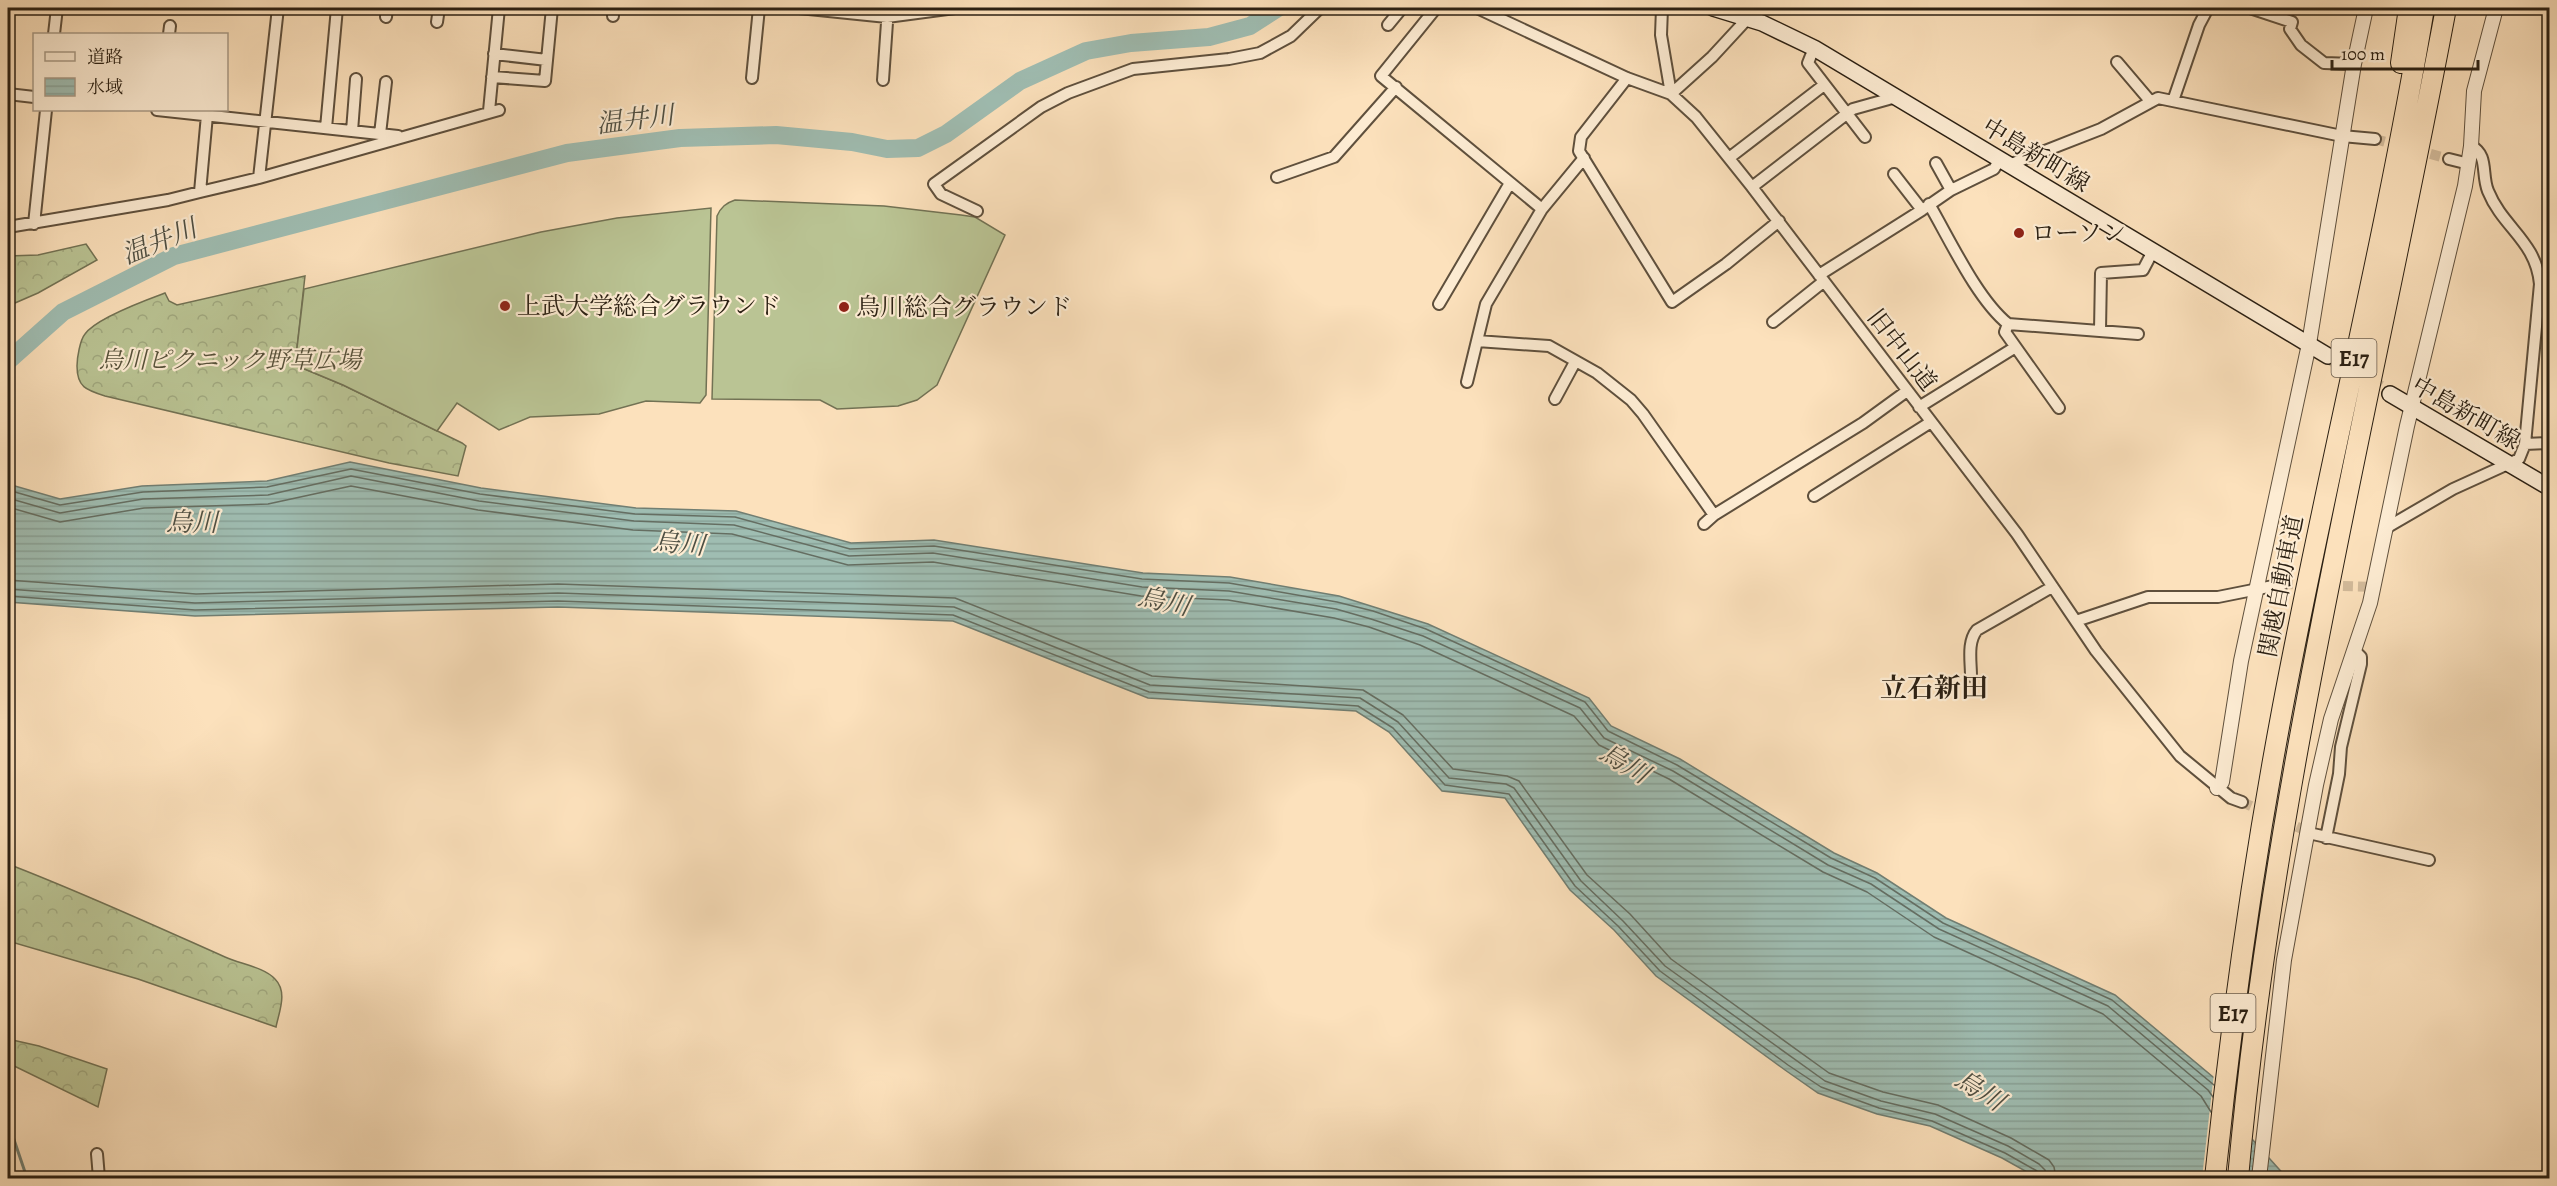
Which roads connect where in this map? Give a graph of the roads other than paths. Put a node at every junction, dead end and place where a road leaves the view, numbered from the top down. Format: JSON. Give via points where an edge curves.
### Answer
{"nodes":[{"id":1,"x":57,"y":8,"type":"edge"},
{"id":2,"x":278,"y":8,"type":"edge"},
{"id":3,"x":337,"y":8,"type":"edge"},
{"id":4,"x":439,"y":8,"type":"edge"},
{"id":5,"x":499,"y":8,"type":"edge"},
{"id":6,"x":552,"y":8,"type":"edge"},
{"id":7,"x":759,"y":8,"type":"edge"},
{"id":8,"x":799,"y":8,"type":"edge"},
{"id":9,"x":955,"y":8,"type":"edge"},
{"id":10,"x":1320,"y":8,"type":"edge"},
{"id":11,"x":1402,"y":8,"type":"edge"},
{"id":12,"x":1436,"y":8,"type":"edge"},
{"id":13,"x":1477,"y":8,"type":"edge"},
{"id":14,"x":1662,"y":8,"type":"edge"},
{"id":15,"x":1713,"y":8,"type":"edge"},
{"id":16,"x":2208,"y":8,"type":"edge"},
{"id":17,"x":2250,"y":8,"type":"edge"},
{"id":18,"x":2366,"y":8,"type":"edge"},
{"id":19,"x":2409,"y":8,"type":"edge"},
{"id":20,"x":2424,"y":8,"type":"edge"},
{"id":21,"x":2446,"y":8,"type":"edge"},
{"id":22,"x":2496,"y":8,"type":"edge"},
{"id":23,"x":888,"y":12,"type":"edge"},
{"id":24,"x":1748,"y":18,"type":"junction"},
{"id":25,"x":437,"y":22,"type":"dead end"},
{"id":26,"x":1388,"y":26,"type":"dead end"},
{"id":27,"x":54,"y":33,"type":"edge"},
{"id":28,"x":1814,"y":48,"type":"junction"},
{"id":29,"x":494,"y":54,"type":"junction"},
{"id":30,"x":547,"y":60,"type":"junction"},
{"id":31,"x":2117,"y":62,"type":"dead end"},
{"id":32,"x":2354,"y":64,"type":"junction"},
{"id":33,"x":492,"y":77,"type":"junction"},
{"id":34,"x":752,"y":78,"type":"dead end"},
{"id":35,"x":1627,"y":78,"type":"junction"},
{"id":36,"x":356,"y":79,"type":"dead end"},
{"id":37,"x":883,"y":80,"type":"dead end"},
{"id":38,"x":386,"y":82,"type":"dead end"},
{"id":39,"x":1824,"y":85,"type":"junction"},
{"id":40,"x":1396,"y":87,"type":"junction"},
{"id":41,"x":8,"y":94,"type":"edge"},
{"id":42,"x":1671,"y":94,"type":"junction"},
{"id":43,"x":33,"y":97,"type":"edge"},
{"id":44,"x":1896,"y":97,"type":"junction"},
{"id":45,"x":2173,"y":101,"type":"junction"},
{"id":46,"x":2151,"y":102,"type":"junction"},
{"id":47,"x":46,"y":111,"type":"edge"},
{"id":48,"x":172,"y":111,"type":"edge"},
{"id":49,"x":1847,"y":113,"type":"junction"},
{"id":50,"x":207,"y":115,"type":"junction"},
{"id":51,"x":267,"y":122,"type":"junction"},
{"id":52,"x":326,"y":128,"type":"junction"},
{"id":53,"x":352,"y":131,"type":"junction"},
{"id":54,"x":380,"y":134,"type":"junction"},
{"id":55,"x":404,"y":136,"type":"junction"},
{"id":56,"x":2342,"y":136,"type":"junction"},
{"id":57,"x":1865,"y":137,"type":"dead end"},
{"id":58,"x":2375,"y":140,"type":"tunnel mouth"},
{"id":59,"x":2471,"y":146,"type":"junction"},
{"id":60,"x":1584,"y":158,"type":"junction"},
{"id":61,"x":1729,"y":158,"type":"junction"},
{"id":62,"x":2449,"y":159,"type":"tunnel mouth"},
{"id":63,"x":2005,"y":162,"type":"junction"},
{"id":64,"x":1936,"y":163,"type":"dead end"},
{"id":65,"x":2469,"y":164,"type":"junction"},
{"id":66,"x":1894,"y":174,"type":"dead end"},
{"id":67,"x":1276,"y":177,"type":"dead end"},
{"id":68,"x":259,"y":178,"type":"junction"},
{"id":69,"x":1510,"y":183,"type":"junction"},
{"id":70,"x":1752,"y":187,"type":"junction"},
{"id":71,"x":1951,"y":190,"type":"junction"},
{"id":72,"x":200,"y":192,"type":"junction"},
{"id":73,"x":1926,"y":207,"type":"junction"},
{"id":74,"x":1542,"y":209,"type":"junction"},
{"id":75,"x":977,"y":211,"type":"dead end"},
{"id":76,"x":1779,"y":221,"type":"junction"},
{"id":77,"x":34,"y":224,"type":"junction"},
{"id":78,"x":8,"y":227,"type":"edge"},
{"id":79,"x":2153,"y":251,"type":"junction"},
{"id":80,"x":1821,"y":278,"type":"junction"},
{"id":81,"x":2545,"y":283,"type":"edge"},
{"id":82,"x":1439,"y":304,"type":"dead end"},
{"id":83,"x":1773,"y":322,"type":"dead end"},
{"id":84,"x":2008,"y":324,"type":"junction"},
{"id":85,"x":2100,"y":330,"type":"junction"},
{"id":86,"x":2138,"y":333,"type":"dead end"},
{"id":87,"x":1477,"y":341,"type":"junction"},
{"id":88,"x":2309,"y":344,"type":"junction"},
{"id":89,"x":2014,"y":348,"type":"junction"},
{"id":90,"x":2328,"y":356,"type":"tunnel mouth"},
{"id":91,"x":1575,"y":362,"type":"junction"},
{"id":92,"x":1467,"y":382,"type":"dead end"},
{"id":93,"x":1907,"y":391,"type":"junction"},
{"id":94,"x":2390,"y":394,"type":"tunnel mouth"},
{"id":95,"x":1555,"y":399,"type":"dead end"},
{"id":96,"x":1920,"y":407,"type":"junction"},
{"id":97,"x":2412,"y":407,"type":"junction"},
{"id":98,"x":2059,"y":408,"type":"dead end"},
{"id":99,"x":1931,"y":422,"type":"junction"},
{"id":100,"x":2550,"y":443,"type":"edge"},
{"id":101,"x":2525,"y":444,"type":"junction"},
{"id":102,"x":2509,"y":464,"type":"junction"},
{"id":103,"x":2550,"y":488,"type":"edge"},
{"id":104,"x":1814,"y":496,"type":"dead end"},
{"id":105,"x":1714,"y":514,"type":"junction"},
{"id":106,"x":1704,"y":524,"type":"dead end"},
{"id":107,"x":2386,"y":528,"type":"junction"},
{"id":108,"x":2283,"y":584,"type":"tunnel mouth"},
{"id":109,"x":2052,"y":587,"type":"junction"},
{"id":110,"x":2256,"y":588,"type":"junction"},
{"id":111,"x":2076,"y":621,"type":"junction"},
{"id":112,"x":2355,"y":651,"type":"junction"},
{"id":113,"x":1971,"y":676,"type":"dead end"},
{"id":114,"x":2282,"y":709,"type":"junction"},
{"id":115,"x":2217,"y":788,"type":"junction"},
{"id":116,"x":2236,"y":800,"type":"tunnel mouth"},
{"id":117,"x":2313,"y":834,"type":"tunnel mouth"},
{"id":118,"x":2326,"y":838,"type":"junction"},
{"id":119,"x":2429,"y":860,"type":"dead end"},
{"id":120,"x":97,"y":1154,"type":"dead end"},
{"id":121,"x":99,"y":1179,"type":"edge"},
{"id":122,"x":2215,"y":1179,"type":"edge"},
{"id":123,"x":2238,"y":1179,"type":"edge"},
{"id":124,"x":2259,"y":1179,"type":"edge"}],
"edges":[{"from":1,"to":27,"type":"street"},
{"from":2,"to":51,"type":"street"},
{"from":3,"to":52,"type":"street"},
{"from":4,"to":25,"type":"street"},
{"from":5,"to":29,"type":"street"},
{"from":6,"to":30,"type":"street"},
{"from":7,"to":34,"type":"street"},
{"from":8,"to":23,"type":"street"},
{"from":9,"to":23,"type":"street"},
{"from":10,"to":75,"type":"street","via":[[1291,36],[1260,53],[1133,69],[1041,107],[934,184],[941,194]]},
{"from":11,"to":26,"type":"street"},
{"from":12,"to":40,"type":"street","via":[[1381,76]]},
{"from":13,"to":35,"type":"street","name":"旧中山道"},
{"from":14,"to":42,"type":"street","via":[[1661,35]]},
{"from":15,"to":24,"type":"main road","name":"中島新町線"},
{"from":16,"to":45,"type":"street"},
{"from":17,"to":32,"type":"street","via":[[2292,22],[2289,29],[2301,45],[2324,63]]},
{"from":18,"to":32,"type":"street"},
{"from":19,"to":114,"type":"highway","via":[[2371,227],[2309,535]]},
{"from":20,"to":114,"type":"highway","name":"関越自動車道","number":"E17"},
{"from":21,"to":123,"type":"highway","name":"関越自動車道","number":"E17","via":[[2279,854],[2255,1020]]},
{"from":22,"to":59,"type":"street","via":[[2474,91]]},
{"from":23,"to":37,"type":"street"},
{"from":24,"to":28,"type":"main road","name":"中島新町線"},
{"from":24,"to":42,"type":"street"},
{"from":28,"to":39,"type":"street","via":[[1808,63]]},
{"from":28,"to":44,"type":"main road","name":"中島新町線"},
{"from":29,"to":30,"type":"street"},
{"from":29,"to":33,"type":"street"},
{"from":30,"to":33,"type":"street","via":[[545,81]]},
{"from":31,"to":46,"type":"street"},
{"from":32,"to":56,"type":"street"},
{"from":33,"to":55,"type":"street","via":[[494,110]]},
{"from":35,"to":42,"type":"street","name":"旧中山道"},
{"from":35,"to":60,"type":"street","via":[[1581,137],[1578,151]]},
{"from":36,"to":53,"type":"street"},
{"from":38,"to":54,"type":"street"},
{"from":39,"to":49,"type":"street"},
{"from":39,"to":61,"type":"street"},
{"from":40,"to":67,"type":"street","via":[[1334,157]]},
{"from":40,"to":69,"type":"street"},
{"from":41,"to":43,"type":"street"},
{"from":42,"to":61,"type":"street","name":"旧中山道","via":[[1696,117]]},
{"from":44,"to":49,"type":"street"},
{"from":44,"to":63,"type":"main road","name":"中島新町線"},
{"from":45,"to":46,"type":"street","via":[[2158,98]]},
{"from":45,"to":56,"type":"street"},
{"from":46,"to":63,"type":"street","via":[[2101,129]]},
{"from":47,"to":77,"type":"street"},
{"from":48,"to":50,"type":"street"},
{"from":49,"to":57,"type":"street"},
{"from":49,"to":70,"type":"street"},
{"from":50,"to":51,"type":"street"},
{"from":50,"to":72,"type":"street"},
{"from":51,"to":52,"type":"street"},
{"from":51,"to":68,"type":"street"},
{"from":52,"to":53,"type":"street"},
{"from":53,"to":54,"type":"street"},
{"from":54,"to":55,"type":"street"},
{"from":55,"to":68,"type":"street"},
{"from":56,"to":58,"type":"street"},
{"from":56,"to":88,"type":"street"},
{"from":59,"to":65,"type":"street"},
{"from":59,"to":81,"type":"street","via":[[2482,156],[2488,191],[2498,210],[2533,254]]},
{"from":60,"to":74,"type":"street"},
{"from":60,"to":76,"type":"street","via":[[1672,302]]},
{"from":61,"to":70,"type":"street","name":"旧中山道"},
{"from":62,"to":65,"type":"street"},
{"from":63,"to":71,"type":"street"},
{"from":63,"to":79,"type":"main road","name":"中島新町線"},
{"from":64,"to":71,"type":"street"},
{"from":65,"to":97,"type":"street"},
{"from":66,"to":73,"type":"street"},
{"from":68,"to":72,"type":"street"},
{"from":69,"to":74,"type":"street"},
{"from":69,"to":82,"type":"street"},
{"from":70,"to":76,"type":"street","name":"旧中山道"},
{"from":71,"to":73,"type":"street"},
{"from":72,"to":77,"type":"street"},
{"from":73,"to":80,"type":"street"},
{"from":73,"to":84,"type":"street","via":[[1997,315]]},
{"from":74,"to":87,"type":"street","via":[[1486,304]]},
{"from":76,"to":80,"type":"street","name":"旧中山道"},
{"from":77,"to":78,"type":"street"},
{"from":79,"to":85,"type":"street","via":[[2143,270],[2101,273]]},
{"from":79,"to":88,"type":"main road","name":"中島新町線"},
{"from":80,"to":83,"type":"street"},
{"from":80,"to":93,"type":"street","name":"旧中山道"},
{"from":81,"to":101,"type":"street"},
{"from":84,"to":85,"type":"street"},
{"from":84,"to":89,"type":"street","via":[[2004,332]]},
{"from":85,"to":86,"type":"street"},
{"from":87,"to":91,"type":"street","via":[[1550,346]]},
{"from":87,"to":92,"type":"street"},
{"from":88,"to":90,"type":"main road","name":"中島新町線"},
{"from":88,"to":110,"type":"street"},
{"from":89,"to":96,"type":"street"},
{"from":89,"to":98,"type":"street"},
{"from":91,"to":95,"type":"street"},
{"from":91,"to":105,"type":"street","via":[[1597,373],[1631,400]]},
{"from":93,"to":96,"type":"street","name":"旧中山道"},
{"from":93,"to":105,"type":"street","via":[[1863,423]]},
{"from":94,"to":97,"type":"main road","name":"中島新町線"},
{"from":96,"to":99,"type":"street","name":"旧中山道"},
{"from":97,"to":102,"type":"main road","name":"中島新町線"},
{"from":97,"to":107,"type":"street"},
{"from":99,"to":104,"type":"street"},
{"from":99,"to":109,"type":"street","name":"旧中山道","via":[[2017,534]]},
{"from":100,"to":101,"type":"street"},
{"from":101,"to":102,"type":"street","via":[[2519,459]]},
{"from":102,"to":103,"type":"main road","name":"中島新町線"},
{"from":102,"to":107,"type":"street","via":[[2453,489]]},
{"from":105,"to":106,"type":"street"},
{"from":107,"to":112,"type":"street"},
{"from":108,"to":110,"type":"street"},
{"from":109,"to":111,"type":"street","name":"旧中山道"},
{"from":109,"to":113,"type":"street","via":[[1977,630],[1972,636]]},
{"from":110,"to":111,"type":"street","via":[[2218,597],[2148,597]]},
{"from":110,"to":115,"type":"street","via":[[2222,782]]},
{"from":111,"to":115,"type":"street","name":"旧中山道","via":[[2180,756]]},
{"from":112,"to":118,"type":"street","via":[[2361,664],[2341,747]]},
{"from":112,"to":124,"type":"street","via":[[2331,719],[2302,860],[2274,1030]]},
{"from":114,"to":122,"type":"highway","name":"関越自動車道","number":"E17","via":[[2257,848]]},
{"from":115,"to":116,"type":"street","name":"旧中山道"},
{"from":117,"to":118,"type":"street"},
{"from":118,"to":119,"type":"street"},
{"from":120,"to":121,"type":"street"}]}
